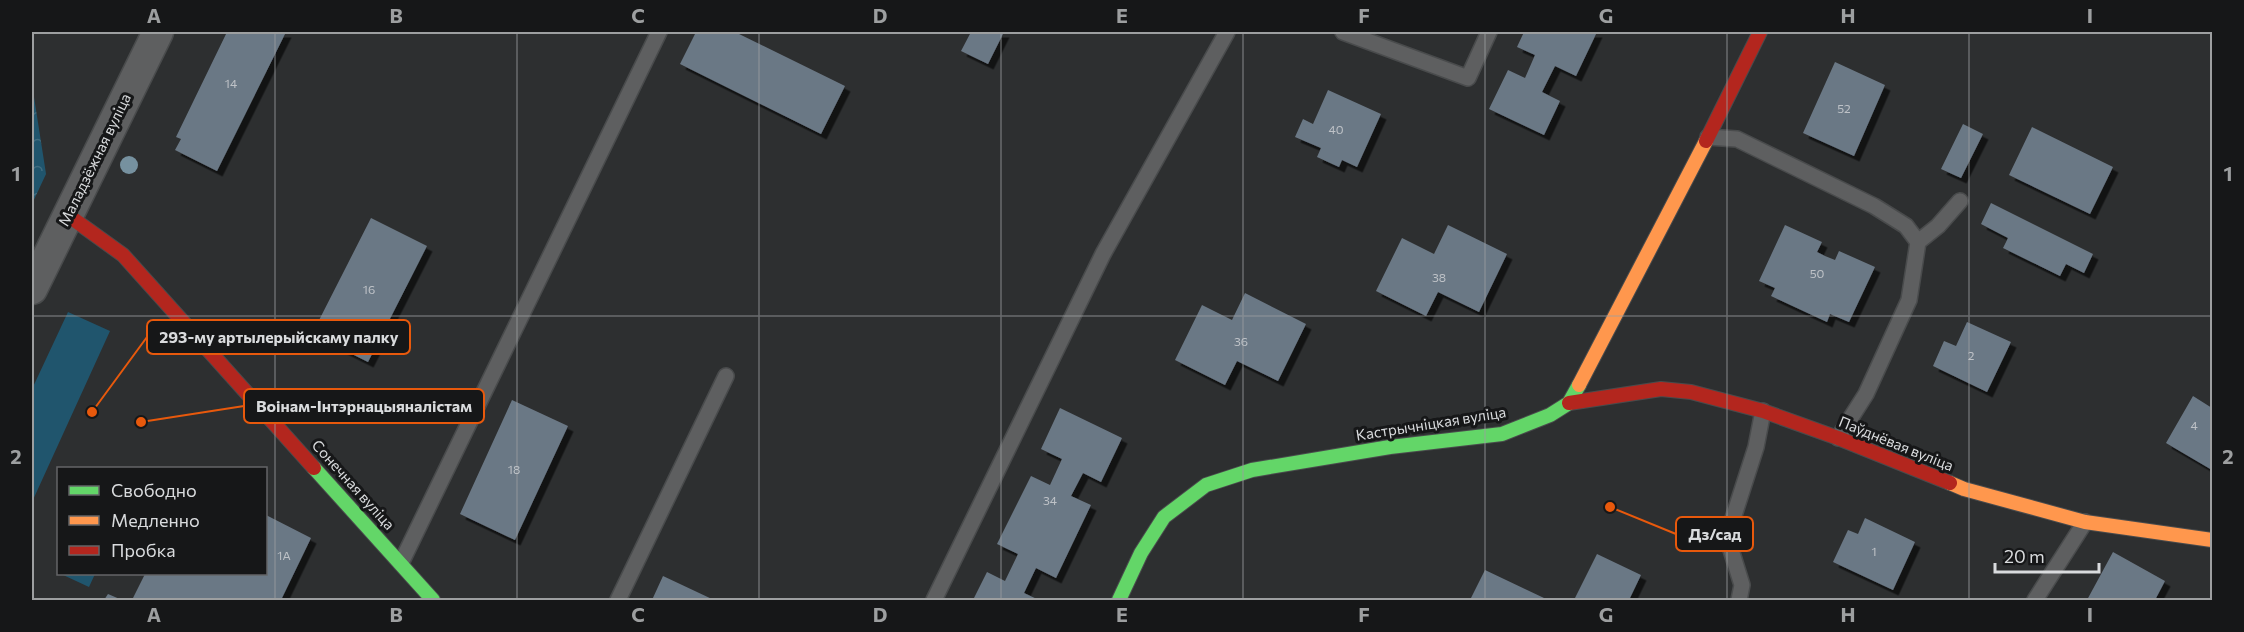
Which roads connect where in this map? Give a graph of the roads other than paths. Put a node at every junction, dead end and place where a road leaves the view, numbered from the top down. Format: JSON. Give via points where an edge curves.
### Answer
{"nodes":[{"id":1,"x":158,"y":32,"type":"edge"},
{"id":2,"x":659,"y":32,"type":"edge"},
{"id":3,"x":1227,"y":32,"type":"edge"},
{"id":4,"x":1343,"y":32,"type":"edge"},
{"id":5,"x":1489,"y":32,"type":"edge"},
{"id":6,"x":1760,"y":32,"type":"edge"},
{"id":7,"x":1708,"y":137,"type":"junction"},
{"id":8,"x":1960,"y":201,"type":"dead end"},
{"id":9,"x":69,"y":216,"type":"junction"},
{"id":10,"x":1917,"y":242,"type":"junction"},
{"id":11,"x":32,"y":289,"type":"edge"},
{"id":12,"x":726,"y":376,"type":"dead end"},
{"id":13,"x":1569,"y":403,"type":"junction"},
{"id":14,"x":1763,"y":411,"type":"junction"},
{"id":15,"x":1838,"y":438,"type":"junction"},
{"id":16,"x":2085,"y":522,"type":"junction"},
{"id":17,"x":2212,"y":540,"type":"edge"},
{"id":18,"x":401,"y":563,"type":"junction"},
{"id":19,"x":433,"y":600,"type":"edge"},
{"id":20,"x":618,"y":600,"type":"edge"},
{"id":21,"x":934,"y":600,"type":"edge"},
{"id":22,"x":1119,"y":600,"type":"edge"},
{"id":23,"x":1739,"y":600,"type":"edge"},
{"id":24,"x":2035,"y":600,"type":"edge"}],
"edges":[{"from":1,"to":9,"type":"street","name":"Маладзёжная вуліца"},
{"from":2,"to":18,"type":"lane"},
{"from":3,"to":21,"type":"lane","via":[[1103,254]]},
{"from":4,"to":5,"type":"lane","via":[[1468,78]]},
{"from":6,"to":7,"type":"street"},
{"from":7,"to":10,"type":"lane","via":[[1737,140],[1874,206],[1906,226]]},
{"from":7,"to":13,"type":"street"},
{"from":8,"to":10,"type":"lane"},
{"from":9,"to":11,"type":"street","name":"Маладзёжная вуліца"},
{"from":9,"to":18,"type":"street","name":"Сонечная вуліца","via":[[123,255]]},
{"from":10,"to":15,"type":"lane","via":[[1909,300],[1866,394]]},
{"from":12,"to":20,"type":"lane"},
{"from":13,"to":14,"type":"street","name":"Паўднёвая вуліца","via":[[1661,389],[1691,392]]},
{"from":13,"to":22,"type":"street","name":"Кастрычніцкая вуліца","via":[[1550,416],[1502,434],[1390,447],[1252,470],[1206,485],[1164,517],[1141,553]]},
{"from":14,"to":15,"type":"street","name":"Паўднёвая вуліца"},
{"from":14,"to":23,"type":"lane","via":[[1756,447],[1727,537],[1742,585]]},
{"from":15,"to":16,"type":"street","name":"Паўднёвая вуліца","via":[[1964,489]]},
{"from":16,"to":17,"type":"street","name":"Паўднёвая вуліца"},
{"from":16,"to":24,"type":"lane"},
{"from":18,"to":19,"type":"street","name":"Сонечная вуліца"}]}
